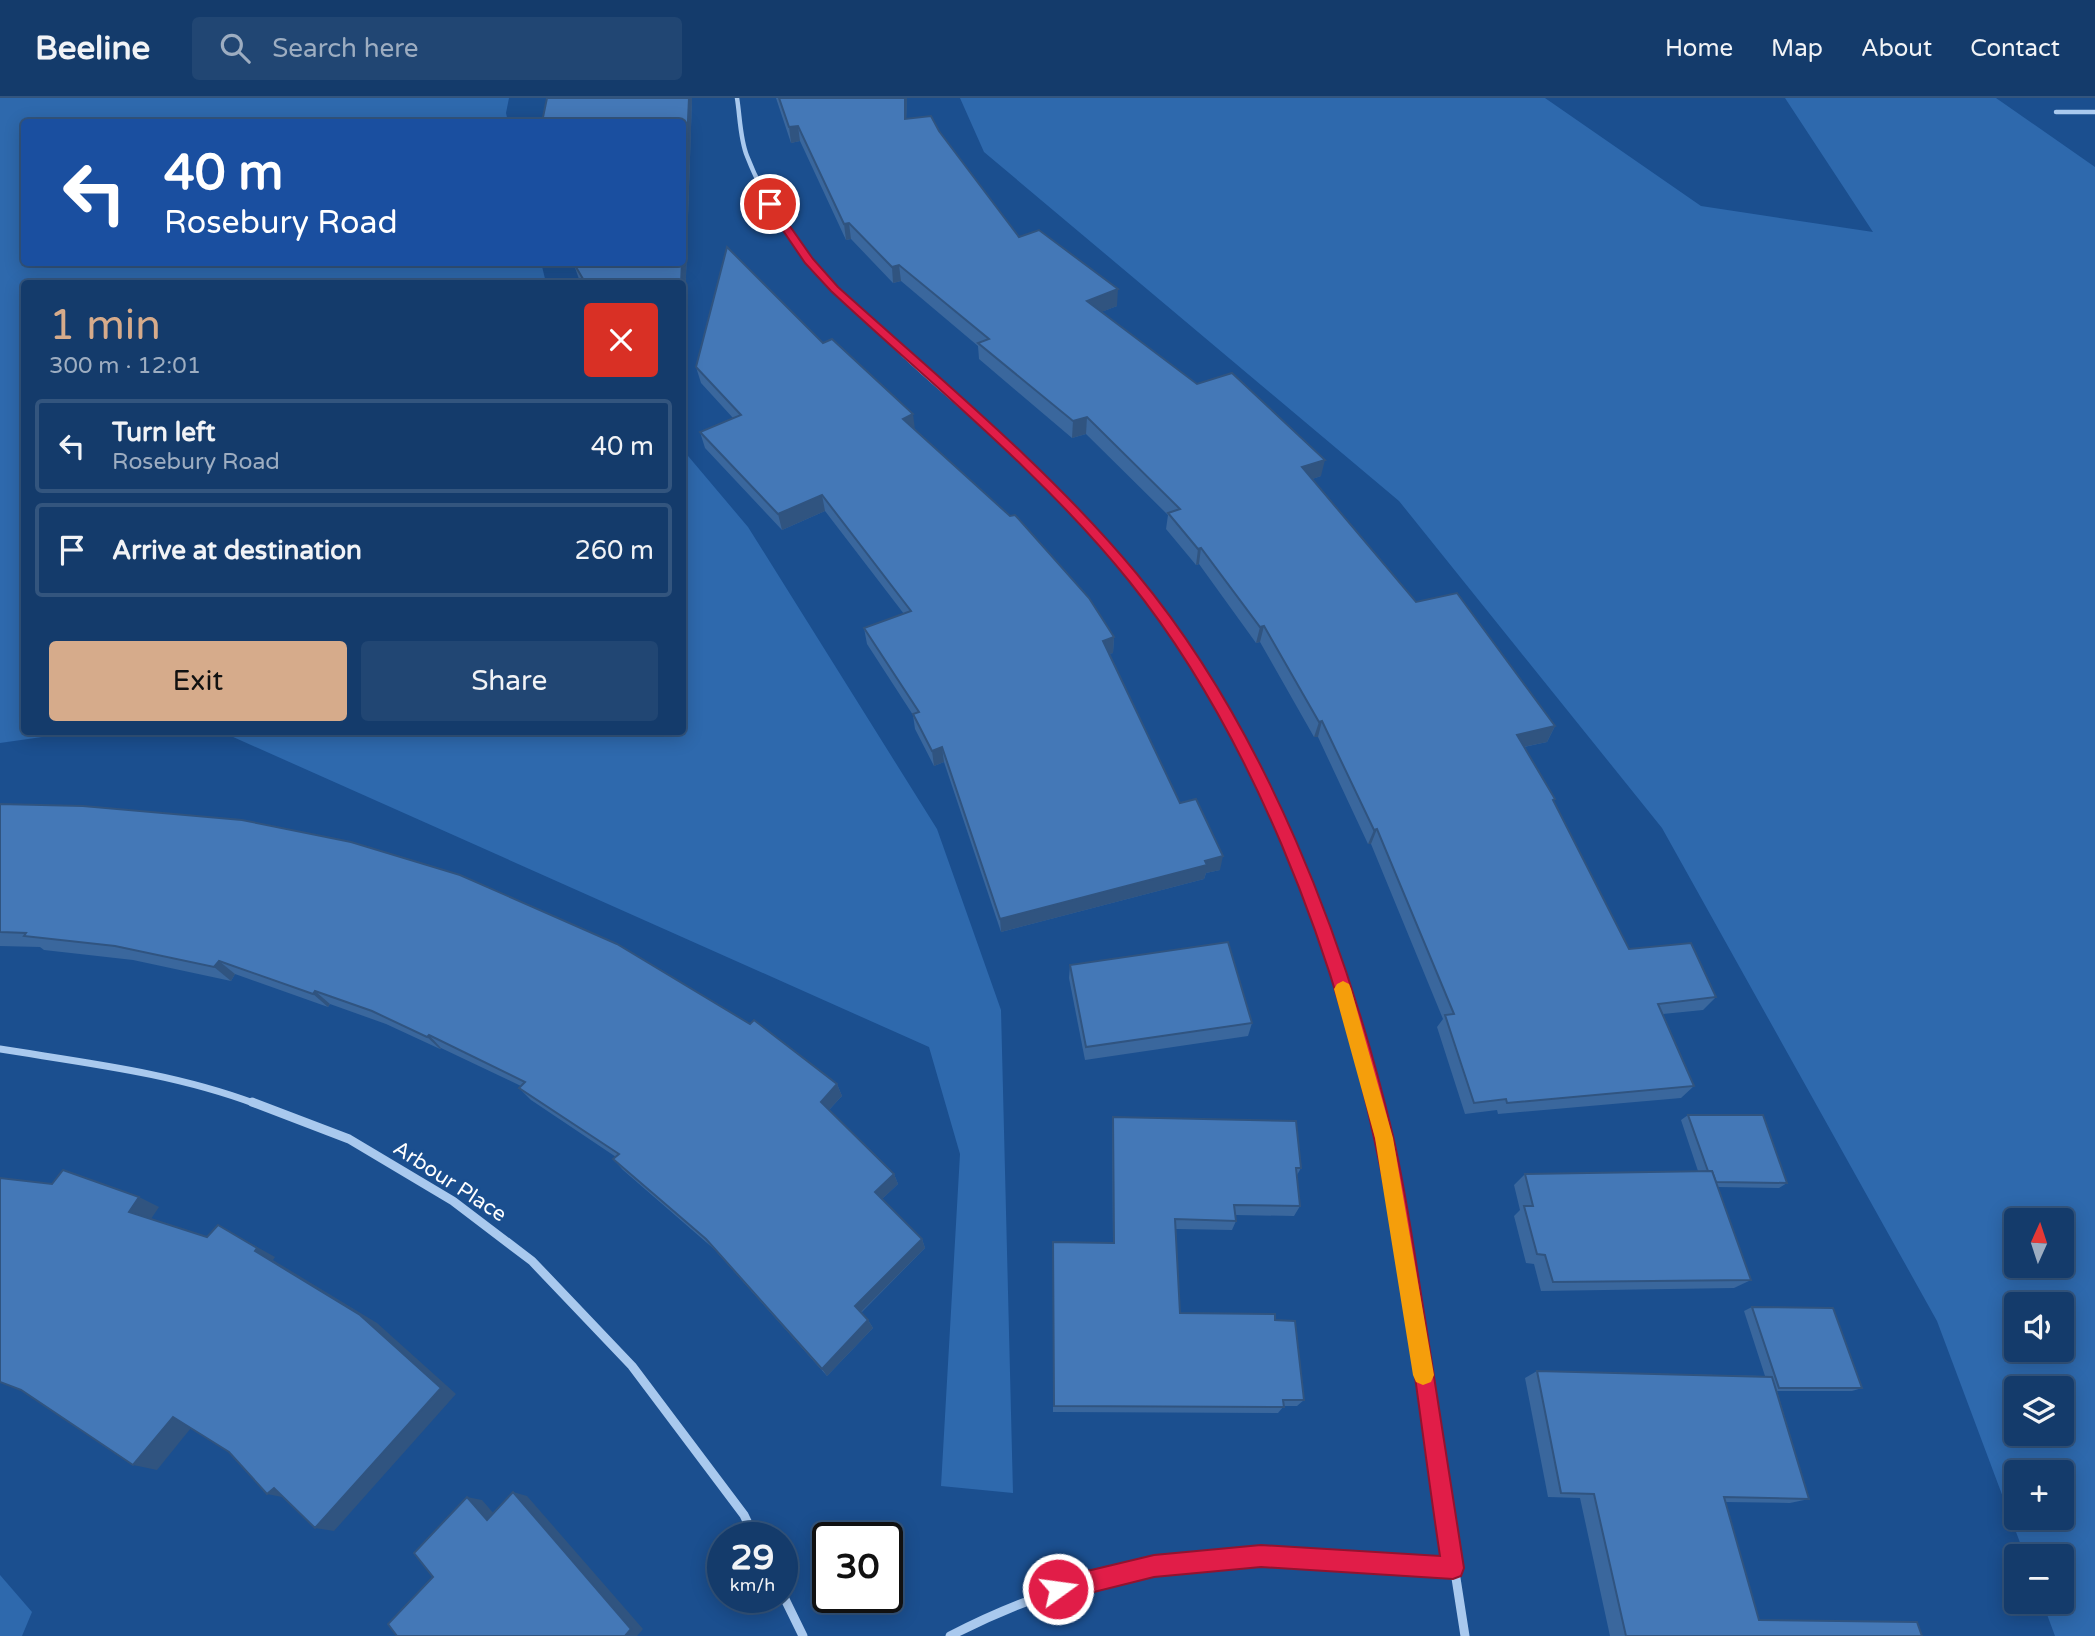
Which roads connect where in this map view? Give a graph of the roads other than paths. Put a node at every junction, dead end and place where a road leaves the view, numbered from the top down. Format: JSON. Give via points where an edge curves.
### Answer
{"nodes":[{"id":1,"x":737,"y":98,"type":"edge"},
{"id":2,"x":2056,"y":112,"type":"dead end"},
{"id":3,"x":2095,"y":112,"type":"edge"},
{"id":4,"x":0,"y":1049,"type":"edge"},
{"id":5,"x":747,"y":1522,"type":"edge"},
{"id":6,"x":1453,"y":1568,"type":"junction"},
{"id":7,"x":792,"y":1613,"type":"edge"},
{"id":8,"x":803,"y":1636,"type":"edge"},
{"id":9,"x":950,"y":1636,"type":"edge"},
{"id":10,"x":1465,"y":1636,"type":"edge"}],
"edges":[{"from":1,"to":6,"type":"street","via":[[751,166],[770,204],[809,261],[856,311],[1064,499],[1107,546],[1185,648],[1246,752],[1289,841],[1349,1009],[1384,1138]]},
{"from":2,"to":3,"type":"street"},
{"from":4,"to":5,"type":"street","name":"Arbour Place","via":[[133,1070],[219,1090],[349,1139],[453,1201],[532,1261],[632,1366]]},
{"from":6,"to":9,"type":"street","via":[[1261,1556],[1154,1566],[1058,1589]]},
{"from":6,"to":10,"type":"street"},
{"from":7,"to":8,"type":"street"}]}
